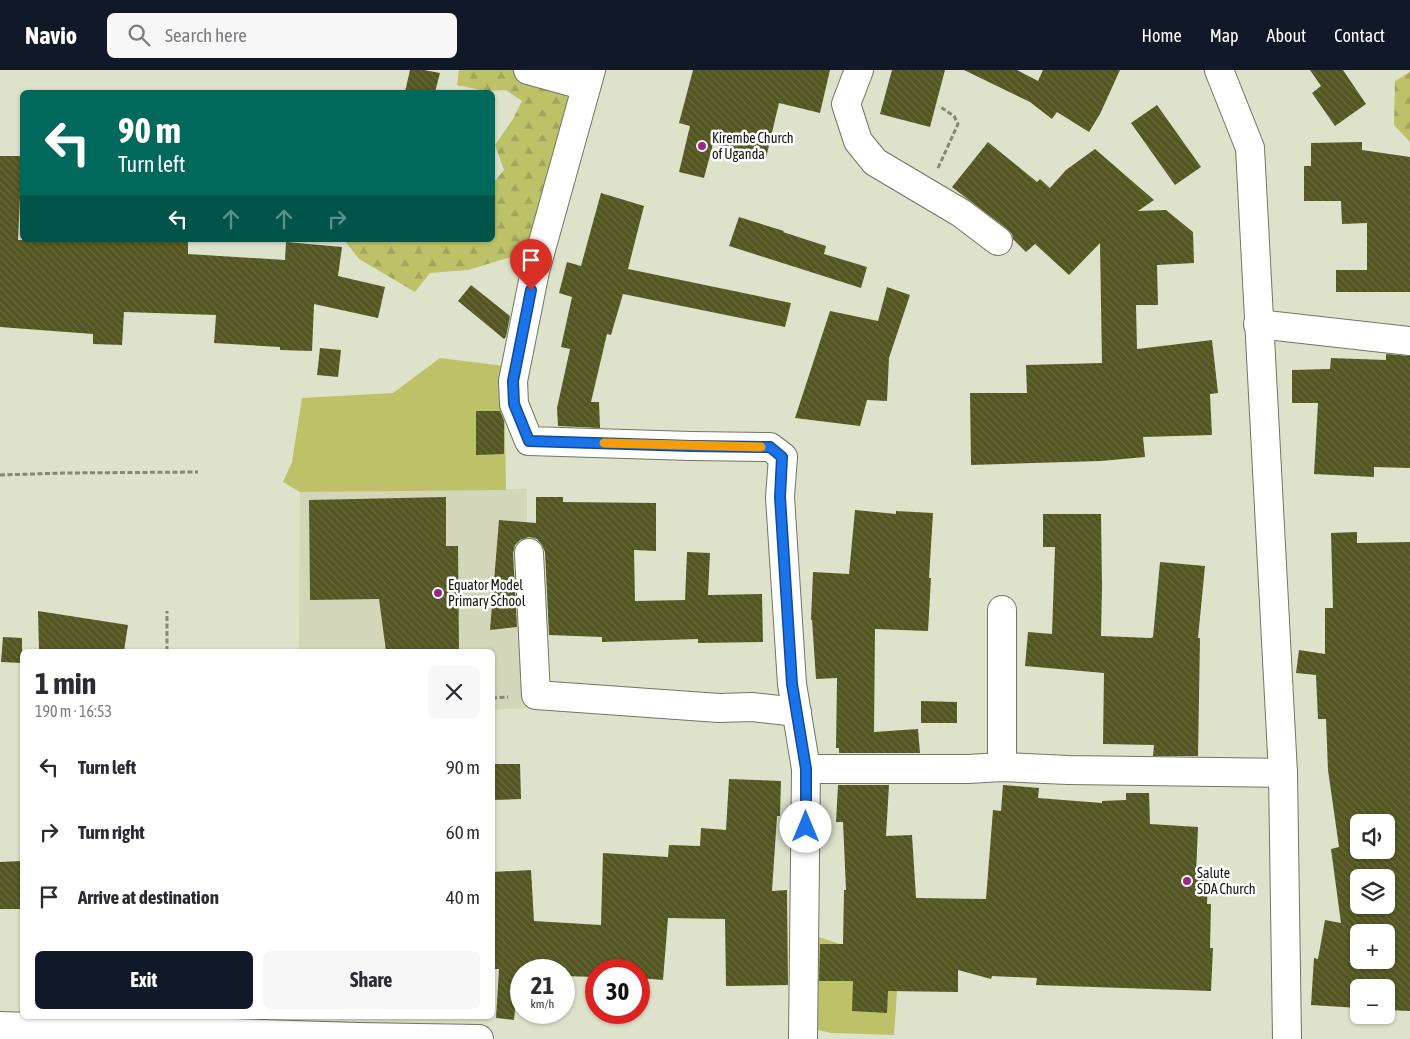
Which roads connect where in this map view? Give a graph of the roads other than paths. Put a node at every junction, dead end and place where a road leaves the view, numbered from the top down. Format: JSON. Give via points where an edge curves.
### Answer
{"nodes":[{"id":1,"x":528,"y":70,"type":"edge"},
{"id":2,"x":859,"y":70,"type":"edge"},
{"id":3,"x":1219,"y":70,"type":"edge"},
{"id":4,"x":588,"y":78,"type":"edge"},
{"id":5,"x":998,"y":242,"type":"dead end"},
{"id":6,"x":1258,"y":324,"type":"junction"},
{"id":7,"x":1410,"y":341,"type":"edge"},
{"id":8,"x":528,"y":553,"type":"dead end"},
{"id":9,"x":1002,"y":610,"type":"dead end"},
{"id":10,"x":798,"y":712,"type":"junction"},
{"id":11,"x":1002,"y":767,"type":"junction"},
{"id":12,"x":806,"y":769,"type":"junction"},
{"id":13,"x":1283,"y":773,"type":"junction"},
{"id":14,"x":0,"y":1026,"type":"edge"},
{"id":15,"x":479,"y":1039,"type":"edge"},
{"id":16,"x":803,"y":1039,"type":"edge"},
{"id":17,"x":1286,"y":1039,"type":"edge"}],
"edges":[{"from":1,"to":4,"type":"street"},
{"from":2,"to":5,"type":"street","via":[[846,104],[858,141],[875,162],[961,213]]},
{"from":3,"to":6,"type":"street","via":[[1250,148]]},
{"from":4,"to":10,"type":"street","via":[[535,271],[513,381],[514,404],[529,441],[770,447],[782,457],[780,497],[792,684]]},
{"from":6,"to":7,"type":"street"},
{"from":6,"to":13,"type":"street"},
{"from":8,"to":10,"type":"street","via":[[536,695]]},
{"from":9,"to":11,"type":"street"},
{"from":10,"to":12,"type":"street"},
{"from":11,"to":12,"type":"street"},
{"from":11,"to":13,"type":"street"},
{"from":12,"to":16,"type":"street"},
{"from":13,"to":17,"type":"street"},
{"from":14,"to":15,"type":"street"}]}
